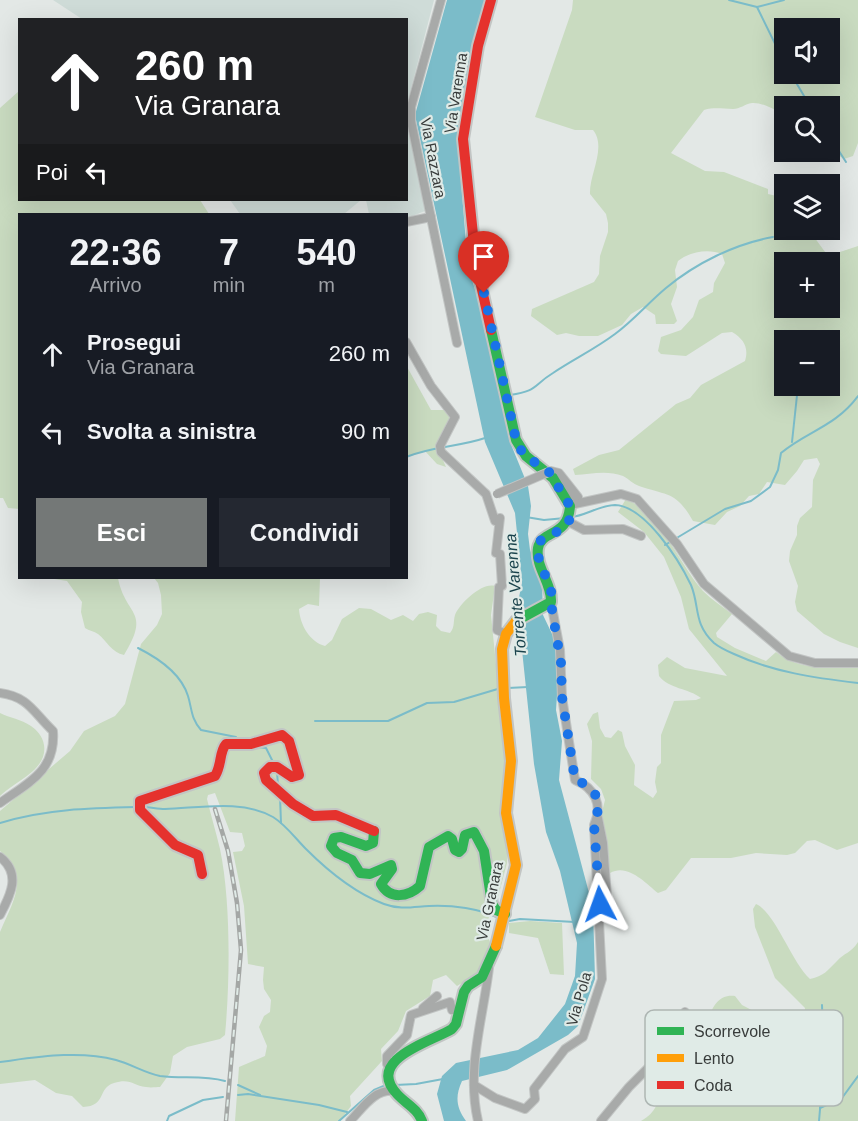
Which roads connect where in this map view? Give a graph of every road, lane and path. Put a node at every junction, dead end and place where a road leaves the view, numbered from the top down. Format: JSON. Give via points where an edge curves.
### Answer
{"nodes":[{"id":1,"x":441,"y":0,"type":"edge"},
{"id":2,"x":491,"y":0,"type":"edge"},
{"id":3,"x":431,"y":217,"type":"junction"},
{"id":4,"x":408,"y":222,"type":"edge"},
{"id":5,"x":457,"y":343,"type":"dead end"},
{"id":6,"x":408,"y":346,"type":"edge"},
{"id":7,"x":556,"y":483,"type":"junction"},
{"id":8,"x":486,"y":499,"type":"junction"},
{"id":9,"x":570,"y":507,"type":"junction"},
{"id":10,"x":569,"y":522,"type":"junction"},
{"id":11,"x":641,"y":536,"type":"dead end"},
{"id":12,"x":549,"y":604,"type":"junction"},
{"id":13,"x":506,"y":634,"type":"junction"},
{"id":14,"x":858,"y":663,"type":"edge"},
{"id":15,"x":0,"y":693,"type":"edge"},
{"id":16,"x":0,"y":803,"type":"edge"},
{"id":17,"x":598,"y":816,"type":"junction"},
{"id":18,"x":0,"y":857,"type":"edge"},
{"id":19,"x":202,"y":874,"type":"dead end"},
{"id":20,"x":607,"y":897,"type":"dead end"},
{"id":21,"x":505,"y":914,"type":"junction"},
{"id":22,"x":0,"y":915,"type":"edge"},
{"id":23,"x":490,"y":963,"type":"junction"},
{"id":24,"x":437,"y":996,"type":"dead end"},
{"id":25,"x":452,"y":1010,"type":"dead end"},
{"id":26,"x":419,"y":1011,"type":"junction"},
{"id":27,"x":645,"y":1071,"type":"edge"},
{"id":28,"x":391,"y":1081,"type":"junction"},
{"id":29,"x":474,"y":1086,"type":"junction"},
{"id":30,"x":350,"y":1121,"type":"edge"},
{"id":31,"x":422,"y":1121,"type":"edge"},
{"id":32,"x":478,"y":1121,"type":"edge"},
{"id":33,"x":601,"y":1121,"type":"edge"}],
"edges":[{"from":1,"to":3,"type":"street","name":"Via Razzara","via":[[411,107]]},
{"from":2,"to":7,"type":"street","name":"Via Varenna","via":[[478,46],[463,139],[476,263],[513,428],[523,454],[549,472]]},
{"from":3,"to":4,"type":"street","name":"Via Razzara"},
{"from":3,"to":5,"type":"street","name":"Via Razzara"},
{"from":6,"to":8,"type":"street","via":[[454,417],[440,446],[441,452],[480,486]]},
{"from":7,"to":8,"type":"street","bridge":true,"via":[[561,482],[578,497],[559,473],[551,471]]},
{"from":7,"to":9,"type":"street","name":"Via Varenna"},
{"from":8,"to":13,"type":"street","via":[[497,520],[496,553],[500,554],[502,586],[497,630]]},
{"from":9,"to":10,"type":"street"},
{"from":9,"to":14,"type":"street","via":[[621,494],[637,500],[677,544],[704,584],[789,656],[815,663]]},
{"from":10,"to":11,"type":"street","via":[[584,530],[623,529]]},
{"from":10,"to":12,"type":"street","via":[[540,541],[538,549],[552,594]]},
{"from":12,"to":13,"type":"street","via":[[518,619]]},
{"from":12,"to":17,"type":"street","name":"Via Pola","via":[[561,656],[562,697],[575,780],[595,794]]},
{"from":13,"to":21,"type":"street","name":"Via Granara","via":[[502,649],[504,698],[512,761],[506,813],[516,865]]},
{"from":15,"to":16,"type":"street","via":[[27,702],[53,731],[51,758],[45,768]]},
{"from":17,"to":20,"type":"street","name":"Via Pola"},
{"from":17,"to":29,"type":"street","name":"Via Pola","via":[[594,825],[602,979],[583,1037],[565,1048],[534,1089],[535,1099],[525,1109]]},
{"from":18,"to":22,"type":"street","via":[[7,862],[14,884]]},
{"from":19,"to":21,"type":"street","via":[[198,855],[175,845],[141,810],[140,801],[215,776],[226,744],[251,744],[282,735],[289,741],[299,775],[292,777],[273,766],[266,770],[266,780],[313,816],[336,815],[374,831],[375,839],[369,845],[336,837],[332,846],[366,874],[375,874],[391,865],[381,884],[385,891],[400,896],[417,890],[424,877],[429,847],[448,836],[459,852],[465,835],[474,832],[487,860],[492,902],[496,910]]},
{"from":21,"to":23,"type":"street","name":"Via Granara"},
{"from":23,"to":28,"type":"street","via":[[464,992],[452,1029],[402,1052]]},
{"from":23,"to":29,"type":"street","name":"Via Granara","via":[[474,1054]]},
{"from":24,"to":26,"type":"street"},
{"from":25,"to":26,"type":"street","via":[[450,1002]]},
{"from":26,"to":28,"type":"street","via":[[411,1015],[407,1035],[387,1056]]},
{"from":27,"to":33,"type":"street"},
{"from":28,"to":30,"type":"street"},
{"from":28,"to":31,"type":"street"},
{"from":29,"to":32,"type":"street","name":"Via Granara"}]}
